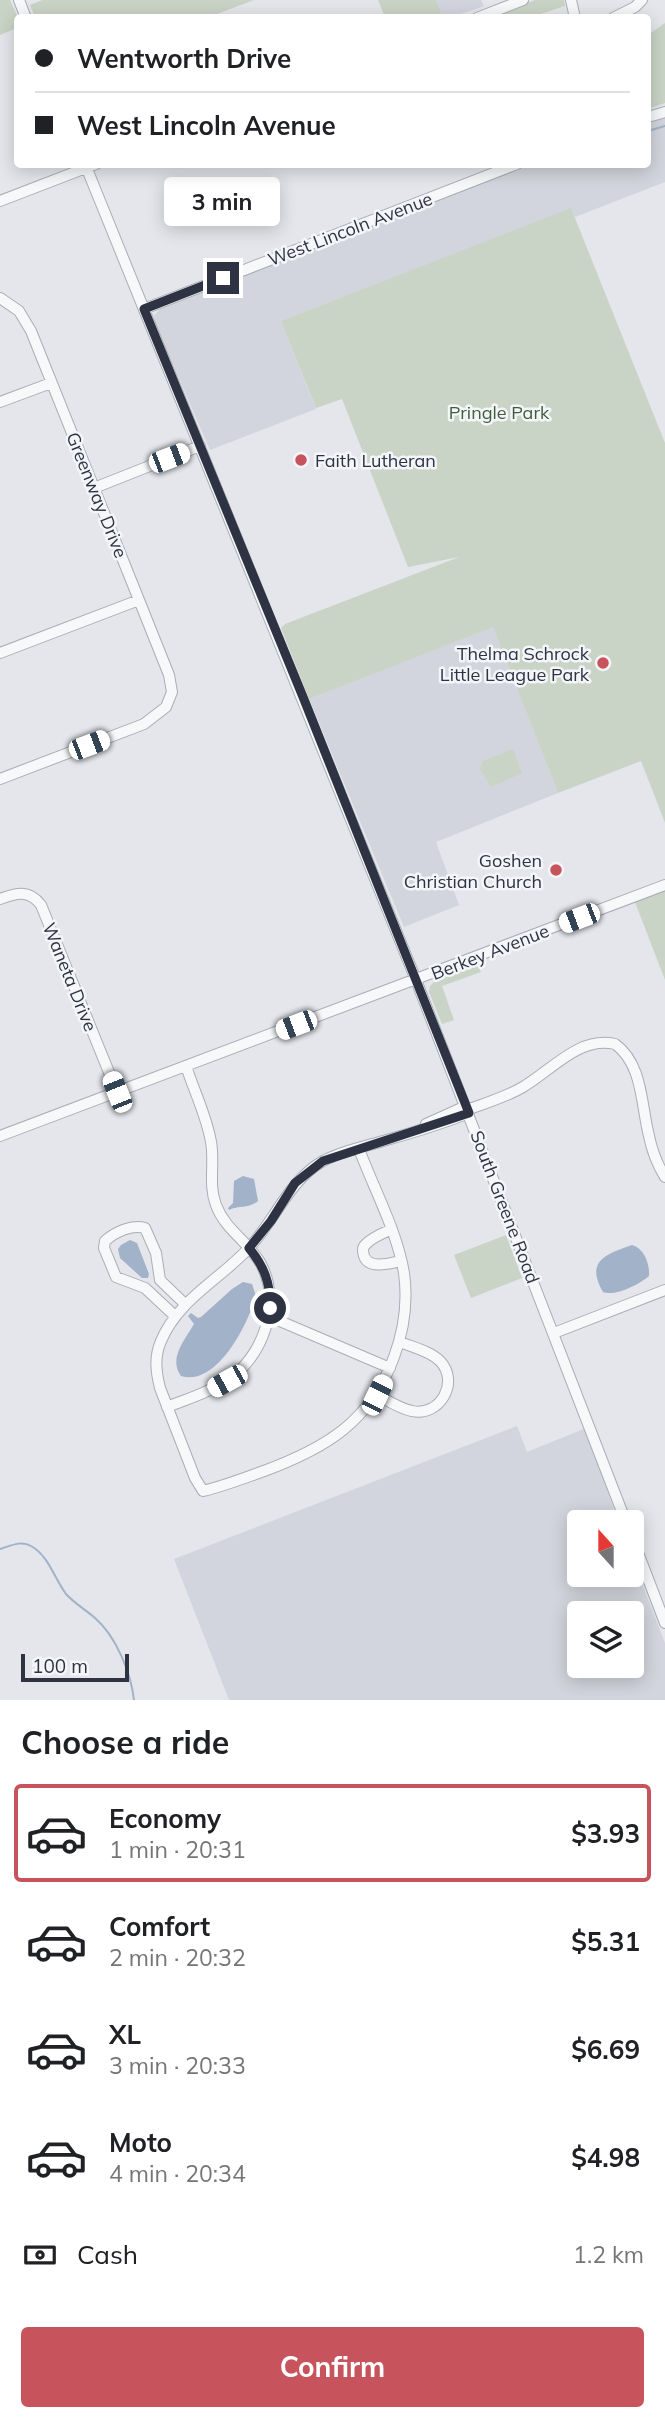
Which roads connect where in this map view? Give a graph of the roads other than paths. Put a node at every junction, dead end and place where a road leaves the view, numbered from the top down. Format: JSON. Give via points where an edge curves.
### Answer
{"nodes":[{"id":1,"x":491,"y":0,"type":"edge"},
{"id":2,"x":523,"y":0,"type":"edge"},
{"id":3,"x":642,"y":0,"type":"edge"},
{"id":4,"x":495,"y":11,"type":"junction"},
{"id":5,"x":487,"y":14,"type":"edge"},
{"id":6,"x":621,"y":14,"type":"edge"},
{"id":7,"x":84,"y":168,"type":"edge"},
{"id":8,"x":90,"y":168,"type":"edge"},
{"id":9,"x":507,"y":168,"type":"edge"},
{"id":10,"x":0,"y":201,"type":"edge"},
{"id":11,"x":0,"y":298,"type":"edge"},
{"id":12,"x":144,"y":309,"type":"junction"},
{"id":13,"x":51,"y":383,"type":"junction"},
{"id":14,"x":0,"y":402,"type":"edge"},
{"id":15,"x":200,"y":446,"type":"junction"},
{"id":16,"x":94,"y":488,"type":"junction"},
{"id":17,"x":139,"y":600,"type":"junction"},
{"id":18,"x":0,"y":653,"type":"edge"},
{"id":19,"x":0,"y":779,"type":"edge"},
{"id":20,"x":665,"y":885,"type":"edge"},
{"id":21,"x":0,"y":899,"type":"edge"},
{"id":22,"x":416,"y":980,"type":"junction"},
{"id":23,"x":186,"y":1066,"type":"junction"},
{"id":24,"x":117,"y":1092,"type":"junction"},
{"id":25,"x":467,"y":1110,"type":"junction"},
{"id":26,"x":0,"y":1136,"type":"edge"},
{"id":27,"x":359,"y":1149,"type":"junction"},
{"id":28,"x":665,"y":1177,"type":"edge"},
{"id":29,"x":390,"y":1230,"type":"junction"},
{"id":30,"x":249,"y":1248,"type":"junction"},
{"id":31,"x":401,"y":1261,"type":"junction"},
{"id":32,"x":665,"y":1290,"type":"edge"},
{"id":33,"x":186,"y":1304,"type":"junction"},
{"id":34,"x":176,"y":1316,"type":"junction"},
{"id":35,"x":268,"y":1316,"type":"junction"},
{"id":36,"x":554,"y":1333,"type":"junction"},
{"id":37,"x":400,"y":1342,"type":"junction"},
{"id":38,"x":390,"y":1368,"type":"junction"},
{"id":39,"x":377,"y":1395,"type":"junction"},
{"id":40,"x":167,"y":1407,"type":"junction"},
{"id":41,"x":621,"y":1510,"type":"edge"},
{"id":42,"x":644,"y":1568,"type":"edge"},
{"id":43,"x":665,"y":1623,"type":"edge"}],
"edges":[{"from":1,"to":4,"type":"street"},
{"from":2,"to":4,"type":"street"},
{"from":3,"to":6,"type":"street"},
{"from":4,"to":5,"type":"street"},
{"from":7,"to":10,"type":"street"},
{"from":8,"to":12,"type":"street","name":"South Greene Road"},
{"from":9,"to":12,"type":"street","name":"West Lincoln Avenue"},
{"from":11,"to":13,"type":"street","name":"Greenway Drive","via":[[25,321]]},
{"from":12,"to":15,"type":"street","name":"South Greene Road"},
{"from":13,"to":14,"type":"street"},
{"from":13,"to":16,"type":"street","name":"Greenway Drive"},
{"from":15,"to":16,"type":"street"},
{"from":15,"to":22,"type":"street","name":"South Greene Road"},
{"from":16,"to":17,"type":"street","name":"Greenway Drive"},
{"from":17,"to":18,"type":"street"},
{"from":17,"to":19,"type":"street","name":"Greenway Drive","via":[[171,683],[170,702],[161,714]]},
{"from":20,"to":22,"type":"street","name":"Berkey Avenue"},
{"from":21,"to":24,"type":"street","name":"Waneta Drive","via":[[23,893],[41,905]]},
{"from":22,"to":23,"type":"street","name":"Berkey Avenue"},
{"from":22,"to":25,"type":"street","name":"South Greene Road"},
{"from":23,"to":24,"type":"street","name":"Berkey Avenue"},
{"from":23,"to":30,"type":"street","via":[[211,1142],[213,1197],[228,1226]]},
{"from":24,"to":26,"type":"street","name":"Berkey Avenue"},
{"from":25,"to":27,"type":"street"},
{"from":25,"to":28,"type":"street","via":[[524,1087],[579,1049],[596,1043],[615,1044],[626,1055],[639,1083],[652,1150]]},
{"from":25,"to":36,"type":"street","name":"South Greene Road"},
{"from":27,"to":29,"type":"street"},
{"from":27,"to":30,"type":"street","via":[[333,1156],[305,1174]]},
{"from":29,"to":31,"type":"street"},
{"from":29,"to":31,"type":"street","via":[[366,1244],[364,1257],[375,1264]]},
{"from":30,"to":33,"type":"street"},
{"from":30,"to":35,"type":"street","via":[[267,1280]]},
{"from":31,"to":37,"type":"street","via":[[405,1286]]},
{"from":32,"to":36,"type":"street"},
{"from":33,"to":34,"type":"street"},
{"from":33,"to":34,"type":"street","via":[[160,1280],[156,1253],[145,1228],[133,1227],[105,1241],[116,1277],[145,1288]]},
{"from":34,"to":40,"type":"street","via":[[161,1341],[156,1362]]},
{"from":35,"to":38,"type":"street"},
{"from":35,"to":40,"type":"street","via":[[262,1340],[239,1371],[213,1388]]},
{"from":36,"to":41,"type":"street","name":"South Greene Road"},
{"from":37,"to":38,"type":"street"},
{"from":37,"to":39,"type":"street","via":[[440,1361],[449,1384],[445,1395],[426,1412],[410,1411]]},
{"from":38,"to":39,"type":"street"},
{"from":39,"to":40,"type":"street","via":[[346,1428],[314,1450],[203,1491]]},
{"from":42,"to":43,"type":"street"}]}
